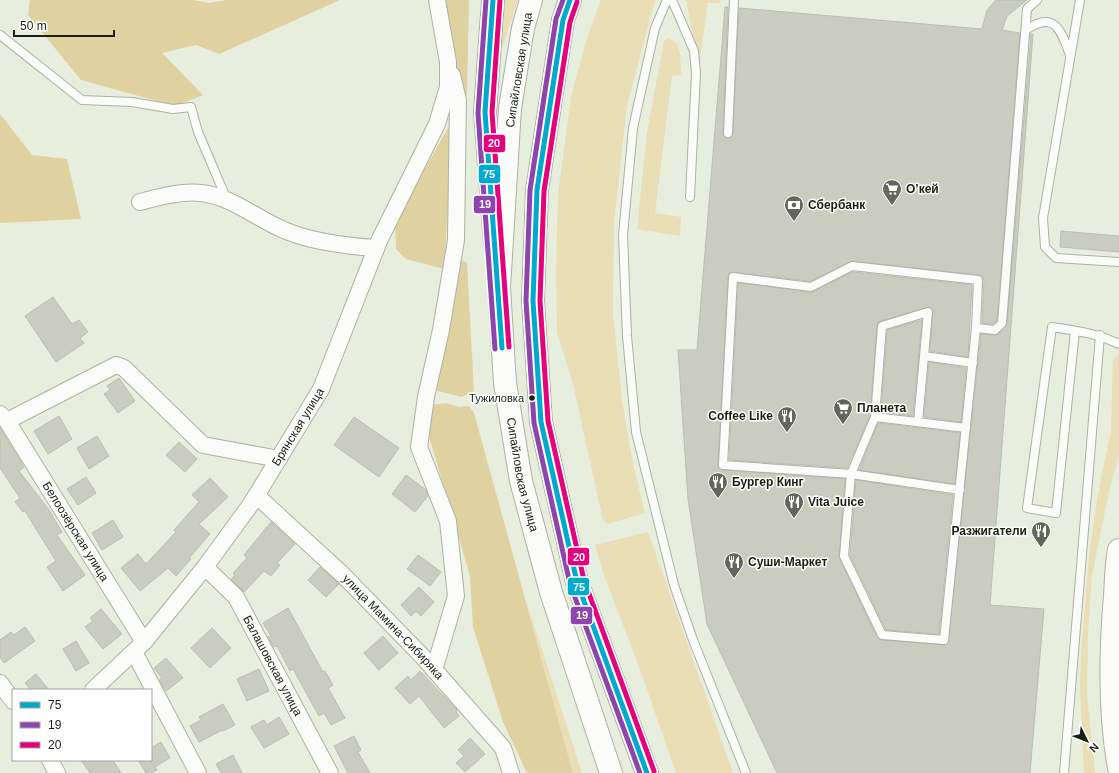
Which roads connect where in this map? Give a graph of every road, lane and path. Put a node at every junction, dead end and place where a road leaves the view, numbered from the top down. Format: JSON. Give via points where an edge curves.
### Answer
{"nodes":[{"id":1,"x":437,"y":0,"type":"edge"},
{"id":2,"x":493,"y":0,"type":"edge"},
{"id":3,"x":531,"y":0,"type":"edge"},
{"id":4,"x":570,"y":0,"type":"edge"},
{"id":5,"x":667,"y":0,"type":"edge"},
{"id":6,"x":672,"y":0,"type":"edge"},
{"id":7,"x":734,"y":0,"type":"edge"},
{"id":8,"x":1037,"y":0,"type":"edge"},
{"id":9,"x":1080,"y":0,"type":"edge"},
{"id":10,"x":1026,"y":30,"type":"junction"},
{"id":11,"x":0,"y":35,"type":"edge"},
{"id":12,"x":1070,"y":56,"type":"junction"},
{"id":13,"x":448,"y":62,"type":"junction"},
{"id":14,"x":728,"y":133,"type":"dead end"},
{"id":15,"x":690,"y":197,"type":"dead end"},
{"id":16,"x":228,"y":201,"type":"junction"},
{"id":17,"x":140,"y":202,"type":"dead end"},
{"id":18,"x":376,"y":248,"type":"junction"},
{"id":19,"x":1119,"y":262,"type":"edge"},
{"id":20,"x":499,"y":288,"type":"junction"},
{"id":21,"x":976,"y":328,"type":"junction"},
{"id":22,"x":1075,"y":331,"type":"junction"},
{"id":23,"x":1100,"y":335,"type":"junction"},
{"id":24,"x":1119,"y":344,"type":"edge"},
{"id":25,"x":924,"y":356,"type":"junction"},
{"id":26,"x":973,"y":363,"type":"junction"},
{"id":27,"x":3,"y":417,"type":"edge"},
{"id":28,"x":875,"y":417,"type":"junction"},
{"id":29,"x":918,"y":422,"type":"junction"},
{"id":30,"x":966,"y":428,"type":"junction"},
{"id":31,"x":279,"y":459,"type":"junction"},
{"id":32,"x":851,"y":474,"type":"junction"},
{"id":33,"x":960,"y":490,"type":"junction"},
{"id":34,"x":256,"y":496,"type":"junction"},
{"id":35,"x":1119,"y":550,"type":"edge"},
{"id":36,"x":205,"y":567,"type":"junction"},
{"id":37,"x":1116,"y":623,"type":"edge"},
{"id":38,"x":139,"y":647,"type":"junction"},
{"id":39,"x":434,"y":670,"type":"junction"},
{"id":40,"x":0,"y":683,"type":"edge"},
{"id":41,"x":95,"y":689,"type":"edge"},
{"id":42,"x":12,"y":700,"type":"edge"},
{"id":43,"x":51,"y":761,"type":"edge"},
{"id":44,"x":1119,"y":768,"type":"edge"},
{"id":45,"x":57,"y":773,"type":"edge"},
{"id":46,"x":198,"y":773,"type":"edge"},
{"id":47,"x":330,"y":773,"type":"edge"},
{"id":48,"x":511,"y":773,"type":"edge"},
{"id":49,"x":611,"y":773,"type":"edge"},
{"id":50,"x":647,"y":773,"type":"edge"},
{"id":51,"x":746,"y":773,"type":"edge"},
{"id":52,"x":1064,"y":773,"type":"edge"}],
"edges":[{"from":1,"to":13,"type":"street"},
{"from":2,"to":20,"type":"main road","via":[[485,112]]},
{"from":3,"to":20,"type":"main road","name":"Сипайловская улица","via":[[523,28],[510,108]]},
{"from":4,"to":50,"type":"main road","via":[[563,20],[536,190],[533,300],[541,422],[578,582]]},
{"from":5,"to":51,"type":"lane","via":[[655,28],[633,128],[623,235],[627,336],[636,432],[674,585]]},
{"from":6,"to":15,"type":"lane","via":[[694,51],[696,73]]},
{"from":7,"to":14,"type":"lane"},
{"from":8,"to":10,"type":"lane","via":[[1027,9]]},
{"from":9,"to":12,"type":"lane"},
{"from":10,"to":12,"type":"lane","via":[[1037,22],[1048,21],[1058,26]]},
{"from":10,"to":21,"type":"lane","via":[[1002,323],[995,330]]},
{"from":11,"to":16,"type":"lane","via":[[82,100],[132,102],[173,109],[191,107],[198,132]]},
{"from":12,"to":19,"type":"lane","via":[[1043,218],[1046,247],[1056,258]]},
{"from":13,"to":18,"type":"street","name":"Брянская улица","via":[[448,87],[437,124]]},
{"from":13,"to":39,"type":"street","via":[[458,100],[456,240],[419,447],[448,521],[456,596]]},
{"from":16,"to":17,"type":"street","via":[[201,193]]},
{"from":16,"to":18,"type":"street","via":[[285,231],[339,245]]},
{"from":18,"to":31,"type":"street","name":"Брянская улица","via":[[321,389]]},
{"from":20,"to":49,"type":"main road","name":"Сипайловская улица","via":[[505,383],[521,482],[550,592]]},
{"from":21,"to":26,"type":"lane"},
{"from":21,"to":32,"type":"lane","via":[[978,280],[852,266],[811,287],[733,277],[723,465]]},
{"from":22,"to":22,"type":"lane","via":[[1052,327],[1027,508],[1056,513]]},
{"from":22,"to":23,"type":"lane"},
{"from":23,"to":24,"type":"lane"},
{"from":23,"to":52,"type":"lane"},
{"from":25,"to":26,"type":"lane"},
{"from":25,"to":28,"type":"lane","via":[[928,312],[882,326]]},
{"from":25,"to":29,"type":"lane"},
{"from":26,"to":30,"type":"lane"},
{"from":27,"to":31,"type":"street","via":[[116,365],[124,368],[203,445]]},
{"from":27,"to":38,"type":"street","name":"Белоозёрская улица"},
{"from":28,"to":29,"type":"lane"},
{"from":28,"to":32,"type":"lane"},
{"from":29,"to":30,"type":"lane"},
{"from":30,"to":33,"type":"lane"},
{"from":31,"to":34,"type":"street","name":"Брянская улица"},
{"from":32,"to":33,"type":"lane"},
{"from":32,"to":33,"type":"lane","via":[[844,556],[882,635],[944,640]]},
{"from":34,"to":36,"type":"street","name":"Брянская улица"},
{"from":34,"to":39,"type":"street","name":"улица Мамина-Сибиряка","via":[[343,575]]},
{"from":35,"to":37,"type":"main road"},
{"from":36,"to":38,"type":"street","name":"Брянская улица"},
{"from":36,"to":47,"type":"street","name":"Балашовская улица","via":[[236,597]]},
{"from":37,"to":44,"type":"main road","via":[[1113,711]]},
{"from":38,"to":41,"type":"street","name":"Брянская улица"},
{"from":38,"to":46,"type":"street","name":"Белоозёрская улица"},
{"from":39,"to":48,"type":"street","name":"улица Мамина-Сибиряка","via":[[503,748]]},
{"from":40,"to":42,"type":"street"},
{"from":43,"to":45,"type":"street"}]}
